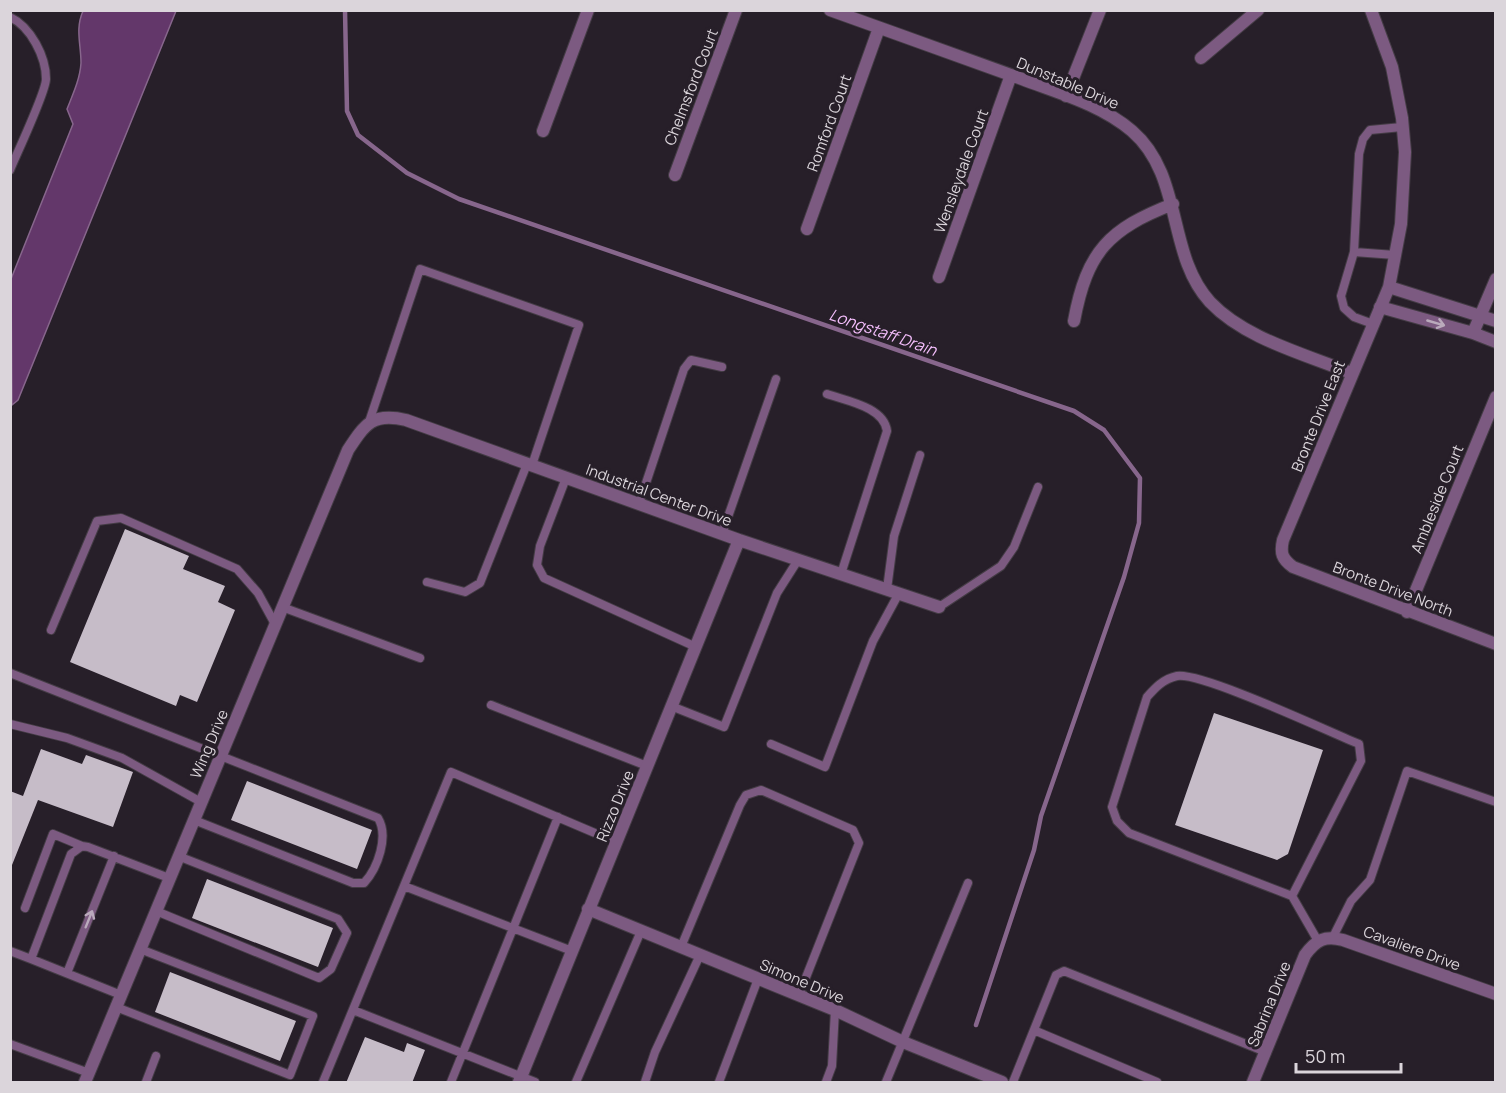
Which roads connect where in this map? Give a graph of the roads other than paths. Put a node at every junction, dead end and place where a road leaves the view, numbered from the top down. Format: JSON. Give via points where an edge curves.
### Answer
{"nodes":[{"id":1,"x":588,"y":10,"type":"edge"},
{"id":2,"x":736,"y":10,"type":"edge"},
{"id":3,"x":830,"y":10,"type":"edge"},
{"id":4,"x":1100,"y":10,"type":"edge"},
{"id":5,"x":1258,"y":10,"type":"edge"},
{"id":6,"x":1371,"y":10,"type":"edge"},
{"id":7,"x":10,"y":17,"type":"edge"},
{"id":8,"x":879,"y":28,"type":"junction"},
{"id":9,"x":1201,"y":57,"type":"dead end"},
{"id":10,"x":1011,"y":75,"type":"junction"},
{"id":11,"x":1066,"y":96,"type":"junction"},
{"id":12,"x":1402,"y":127,"type":"junction"},
{"id":13,"x":543,"y":130,"type":"dead end"},
{"id":14,"x":10,"y":170,"type":"edge"},
{"id":15,"x":675,"y":175,"type":"dead end"},
{"id":16,"x":1173,"y":204,"type":"junction"},
{"id":17,"x":807,"y":229,"type":"dead end"},
{"id":18,"x":1354,"y":252,"type":"junction"},
{"id":19,"x":1395,"y":255,"type":"junction"},
{"id":20,"x":939,"y":277,"type":"dead end"},
{"id":21,"x":1496,"y":279,"type":"edge"},
{"id":22,"x":1389,"y":287,"type":"junction"},
{"id":23,"x":1380,"y":307,"type":"junction"},
{"id":24,"x":1480,"y":315,"type":"junction"},
{"id":25,"x":1074,"y":321,"type":"dead end"},
{"id":26,"x":1496,"y":321,"type":"edge"},
{"id":27,"x":1373,"y":324,"type":"junction"},
{"id":28,"x":1473,"y":333,"type":"junction"},
{"id":29,"x":1496,"y":342,"type":"edge"},
{"id":30,"x":722,"y":367,"type":"dead end"},
{"id":31,"x":1351,"y":373,"type":"junction"},
{"id":32,"x":776,"y":379,"type":"dead end"},
{"id":33,"x":827,"y":394,"type":"dead end"},
{"id":34,"x":1496,"y":397,"type":"edge"},
{"id":35,"x":369,"y":422,"type":"junction"},
{"id":36,"x":920,"y":455,"type":"dead end"},
{"id":37,"x":530,"y":465,"type":"junction"},
{"id":38,"x":566,"y":478,"type":"junction"},
{"id":39,"x":1038,"y":487,"type":"dead end"},
{"id":40,"x":639,"y":504,"type":"junction"},
{"id":41,"x":722,"y":534,"type":"junction"},
{"id":42,"x":739,"y":540,"type":"junction"},
{"id":43,"x":1283,"y":558,"type":"joint"},
{"id":44,"x":798,"y":560,"type":"junction"},
{"id":45,"x":841,"y":574,"type":"junction"},
{"id":46,"x":427,"y":582,"type":"dead end"},
{"id":47,"x":893,"y":591,"type":"junction"},
{"id":48,"x":282,"y":607,"type":"junction"},
{"id":49,"x":939,"y":607,"type":"joint"},
{"id":50,"x":1407,"y":612,"type":"junction"},
{"id":51,"x":275,"y":624,"type":"junction"},
{"id":52,"x":51,"y":630,"type":"dead end"},
{"id":53,"x":1496,"y":644,"type":"edge"},
{"id":54,"x":696,"y":647,"type":"junction"},
{"id":55,"x":420,"y":658,"type":"dead end"},
{"id":56,"x":10,"y":673,"type":"edge"},
{"id":57,"x":491,"y":705,"type":"dead end"},
{"id":58,"x":671,"y":706,"type":"junction"},
{"id":59,"x":10,"y":724,"type":"edge"},
{"id":60,"x":771,"y":744,"type":"dead end"},
{"id":61,"x":219,"y":758,"type":"junction"},
{"id":62,"x":647,"y":766,"type":"junction"},
{"id":63,"x":201,"y":802,"type":"junction"},
{"id":64,"x":1496,"y":802,"type":"edge"},
{"id":65,"x":558,"y":817,"type":"junction"},
{"id":66,"x":194,"y":820,"type":"junction"},
{"id":67,"x":616,"y":842,"type":"junction"},
{"id":68,"x":82,"y":846,"type":"junction"},
{"id":69,"x":114,"y":856,"type":"junction"},
{"id":70,"x":178,"y":856,"type":"junction"},
{"id":71,"x":170,"y":878,"type":"junction"},
{"id":72,"x":968,"y":883,"type":"dead end"},
{"id":73,"x":404,"y":886,"type":"junction"},
{"id":74,"x":1292,"y":896,"type":"junction"},
{"id":75,"x":25,"y":908,"type":"dead end"},
{"id":76,"x":588,"y":909,"type":"junction"},
{"id":77,"x":156,"y":911,"type":"junction"},
{"id":78,"x":513,"y":929,"type":"junction"},
{"id":79,"x":641,"y":931,"type":"junction"},
{"id":80,"x":1333,"y":937,"type":"junction"},
{"id":81,"x":1318,"y":940,"type":"junction"},
{"id":82,"x":681,"y":947,"type":"junction"},
{"id":83,"x":140,"y":949,"type":"junction"},
{"id":84,"x":10,"y":951,"type":"edge"},
{"id":85,"x":572,"y":951,"type":"junction"},
{"id":86,"x":700,"y":955,"type":"junction"},
{"id":87,"x":31,"y":959,"type":"junction"},
{"id":88,"x":67,"y":973,"type":"junction"},
{"id":89,"x":758,"y":979,"type":"junction"},
{"id":90,"x":1496,"y":994,"type":"edge"},
{"id":91,"x":799,"y":995,"type":"junction"},
{"id":92,"x":118,"y":1001,"type":"junction"},
{"id":93,"x":353,"y":1010,"type":"junction"},
{"id":94,"x":835,"y":1010,"type":"junction"},
{"id":95,"x":1036,"y":1031,"type":"junction"},
{"id":96,"x":903,"y":1042,"type":"junction"},
{"id":97,"x":10,"y":1044,"type":"edge"},
{"id":98,"x":1266,"y":1052,"type":"junction"},
{"id":99,"x":464,"y":1053,"type":"junction"},
{"id":100,"x":156,"y":1056,"type":"dead end"},
{"id":101,"x":87,"y":1078,"type":"edge"},
{"id":102,"x":521,"y":1079,"type":"edge"},
{"id":103,"x":146,"y":1083,"type":"edge"},
{"id":104,"x":323,"y":1083,"type":"edge"},
{"id":105,"x":451,"y":1083,"type":"edge"},
{"id":106,"x":535,"y":1083,"type":"edge"},
{"id":107,"x":576,"y":1083,"type":"edge"},
{"id":108,"x":645,"y":1083,"type":"edge"},
{"id":109,"x":719,"y":1083,"type":"edge"},
{"id":110,"x":826,"y":1083,"type":"edge"},
{"id":111,"x":886,"y":1083,"type":"edge"},
{"id":112,"x":1002,"y":1083,"type":"edge"},
{"id":113,"x":1013,"y":1083,"type":"edge"},
{"id":114,"x":1157,"y":1083,"type":"edge"},
{"id":115,"x":1253,"y":1083,"type":"edge"}],
"edges":[{"from":1,"to":13,"type":"street"},
{"from":2,"to":15,"type":"street","name":"Chelmsford Court"},
{"from":3,"to":8,"type":"street","name":"Dunstable Drive"},
{"from":4,"to":11,"type":"street"},
{"from":5,"to":9,"type":"street"},
{"from":6,"to":12,"type":"street","name":"Bronte Drive East","via":[[1392,67]]},
{"from":7,"to":14,"type":"lane","via":[[32,36],[46,81]]},
{"from":8,"to":10,"type":"street","name":"Dunstable Drive"},
{"from":8,"to":17,"type":"street","name":"Romford Court"},
{"from":10,"to":11,"type":"street","name":"Dunstable Drive"},
{"from":10,"to":20,"type":"street","name":"Wensleydale Court"},
{"from":11,"to":16,"type":"street","name":"Dunstable Drive","via":[[1103,111],[1133,132],[1155,159]]},
{"from":12,"to":18,"type":"lane","via":[[1370,130],[1363,139]]},
{"from":12,"to":19,"type":"street","name":"Bronte Drive East","via":[[1405,184]]},
{"from":16,"to":25,"type":"street","via":[[1139,218],[1110,239],[1096,257],[1082,288]]},
{"from":16,"to":31,"type":"street","name":"Dunstable Drive","via":[[1187,262],[1210,301],[1260,335]]},
{"from":18,"to":19,"type":"lane"},
{"from":18,"to":27,"type":"lane","via":[[1341,296],[1344,308],[1354,317]]},
{"from":19,"to":22,"type":"street","name":"Bronte Drive East"},
{"from":21,"to":24,"type":"street"},
{"from":22,"to":23,"type":"street","name":"Bronte Drive East"},
{"from":22,"to":24,"type":"street"},
{"from":23,"to":27,"type":"street","name":"Bronte Drive East"},
{"from":23,"to":28,"type":"street","one_way":true},
{"from":24,"to":26,"type":"street"},
{"from":24,"to":28,"type":"street"},
{"from":27,"to":31,"type":"street","name":"Bronte Drive East"},
{"from":28,"to":29,"type":"street"},
{"from":30,"to":40,"type":"lane","via":[[691,360],[684,369]]},
{"from":31,"to":43,"type":"street","name":"Bronte Drive East","via":[[1283,540]]},
{"from":32,"to":41,"type":"lane"},
{"from":33,"to":45,"type":"lane","via":[[879,414],[886,422]]},
{"from":34,"to":50,"type":"street","name":"Ambleside Court"},
{"from":35,"to":37,"type":"street","name":"Industrial Center Drive","via":[[390,416],[406,420]]},
{"from":35,"to":37,"type":"lane","via":[[420,269],[579,324]]},
{"from":35,"to":48,"type":"street","name":"Wing Drive","via":[[348,450]]},
{"from":36,"to":47,"type":"lane","via":[[894,536]]},
{"from":37,"to":38,"type":"street","name":"Industrial Center Drive"},
{"from":37,"to":46,"type":"lane","via":[[480,583],[465,592]]},
{"from":38,"to":40,"type":"street","name":"Industrial Center Drive"},
{"from":38,"to":54,"type":"lane","via":[[540,546],[537,565],[544,578]]},
{"from":39,"to":49,"type":"lane","via":[[1014,547],[1001,566]]},
{"from":40,"to":41,"type":"street","name":"Industrial Center Drive"},
{"from":41,"to":42,"type":"street","name":"Industrial Center Drive"},
{"from":42,"to":44,"type":"street","name":"Industrial Center Drive"},
{"from":42,"to":54,"type":"street","name":"Rizzo Drive"},
{"from":43,"to":50,"type":"street","name":"Bronte Drive North","via":[[1293,567]]},
{"from":44,"to":45,"type":"street","name":"Industrial Center Drive"},
{"from":44,"to":58,"type":"lane","via":[[777,593],[724,727]]},
{"from":45,"to":47,"type":"street","name":"Industrial Center Drive"},
{"from":47,"to":49,"type":"street","name":"Industrial Center Drive"},
{"from":47,"to":60,"type":"lane","via":[[825,767]]},
{"from":48,"to":51,"type":"street","name":"Wing Drive"},
{"from":48,"to":55,"type":"lane"},
{"from":50,"to":53,"type":"street","name":"Bronte Drive North"},
{"from":51,"to":52,"type":"lane","via":[[258,593],[237,569],[121,518],[97,521]]},
{"from":51,"to":61,"type":"street","name":"Wing Drive"},
{"from":54,"to":58,"type":"street","name":"Rizzo Drive"},
{"from":56,"to":61,"type":"lane"},
{"from":57,"to":62,"type":"lane"},
{"from":58,"to":62,"type":"street","name":"Rizzo Drive"},
{"from":59,"to":63,"type":"lane","via":[[67,738],[122,758]]},
{"from":61,"to":63,"type":"street","name":"Wing Drive"},
{"from":61,"to":66,"type":"lane","via":[[378,819],[384,828],[383,844],[369,878],[364,883],[353,883]]},
{"from":62,"to":67,"type":"street","name":"Rizzo Drive"},
{"from":63,"to":66,"type":"street","name":"Wing Drive"},
{"from":64,"to":80,"type":"lane","via":[[1407,771],[1370,880],[1351,901]]},
{"from":65,"to":67,"type":"lane"},
{"from":65,"to":73,"type":"lane","via":[[451,772]]},
{"from":65,"to":78,"type":"lane"},
{"from":66,"to":70,"type":"street","name":"Wing Drive"},
{"from":67,"to":76,"type":"street","name":"Rizzo Drive"},
{"from":68,"to":69,"type":"lane"},
{"from":68,"to":75,"type":"lane","via":[[53,834]]},
{"from":68,"to":87,"type":"lane","via":[[71,854]]},
{"from":69,"to":71,"type":"lane"},
{"from":88,"to":69,"type":"lane","one_way":true},
{"from":70,"to":71,"type":"street","name":"Wing Drive"},
{"from":70,"to":77,"type":"lane","via":[[338,919],[347,933],[332,969],[319,978]]},
{"from":71,"to":77,"type":"street","name":"Wing Drive"},
{"from":72,"to":96,"type":"lane"},
{"from":73,"to":78,"type":"lane"},
{"from":73,"to":93,"type":"lane"},
{"from":74,"to":74,"type":"lane","via":[[1129,833],[1118,821],[1112,807],[1147,697],[1159,683],[1178,676],[1207,681],[1359,744],[1361,761]]},
{"from":74,"to":81,"type":"lane"},
{"from":76,"to":79,"type":"street","name":"Simone Drive"},
{"from":76,"to":85,"type":"street","name":"Rizzo Drive"},
{"from":77,"to":83,"type":"street","name":"Wing Drive"},
{"from":78,"to":85,"type":"lane"},
{"from":78,"to":99,"type":"lane"},
{"from":79,"to":82,"type":"street","name":"Simone Drive"},
{"from":79,"to":107,"type":"lane"},
{"from":80,"to":81,"type":"street"},
{"from":80,"to":90,"type":"street","name":"Cavaliere Drive"},
{"from":81,"to":98,"type":"street","name":"Sabrina Drive","via":[[1305,955]]},
{"from":82,"to":86,"type":"street","name":"Simone Drive"},
{"from":82,"to":91,"type":"lane","via":[[740,805],[746,795],[761,790],[853,830],[859,843]]},
{"from":83,"to":92,"type":"street","name":"Wing Drive"},
{"from":83,"to":92,"type":"lane","via":[[313,1016],[290,1075]]},
{"from":84,"to":87,"type":"lane"},
{"from":85,"to":102,"type":"street","name":"Rizzo Drive"},
{"from":86,"to":89,"type":"street","name":"Simone Drive"},
{"from":86,"to":108,"type":"lane"},
{"from":87,"to":88,"type":"lane"},
{"from":88,"to":92,"type":"lane"},
{"from":89,"to":91,"type":"street","name":"Simone Drive"},
{"from":89,"to":109,"type":"lane"},
{"from":91,"to":94,"type":"street","name":"Simone Drive"},
{"from":92,"to":101,"type":"street","name":"Wing Drive"},
{"from":93,"to":99,"type":"lane"},
{"from":93,"to":104,"type":"lane"},
{"from":94,"to":96,"type":"street","name":"Simone Drive"},
{"from":94,"to":110,"type":"lane","via":[[832,1066]]},
{"from":95,"to":98,"type":"lane","via":[[1056,975],[1064,971]]},
{"from":95,"to":113,"type":"lane"},
{"from":95,"to":114,"type":"lane"},
{"from":96,"to":111,"type":"lane"},
{"from":96,"to":112,"type":"street","name":"Simone Drive"},
{"from":97,"to":101,"type":"lane"},
{"from":98,"to":115,"type":"street","name":"Sabrina Drive"},
{"from":99,"to":102,"type":"lane"},
{"from":99,"to":105,"type":"lane"},
{"from":100,"to":103,"type":"lane"},
{"from":102,"to":106,"type":"lane"}]}
